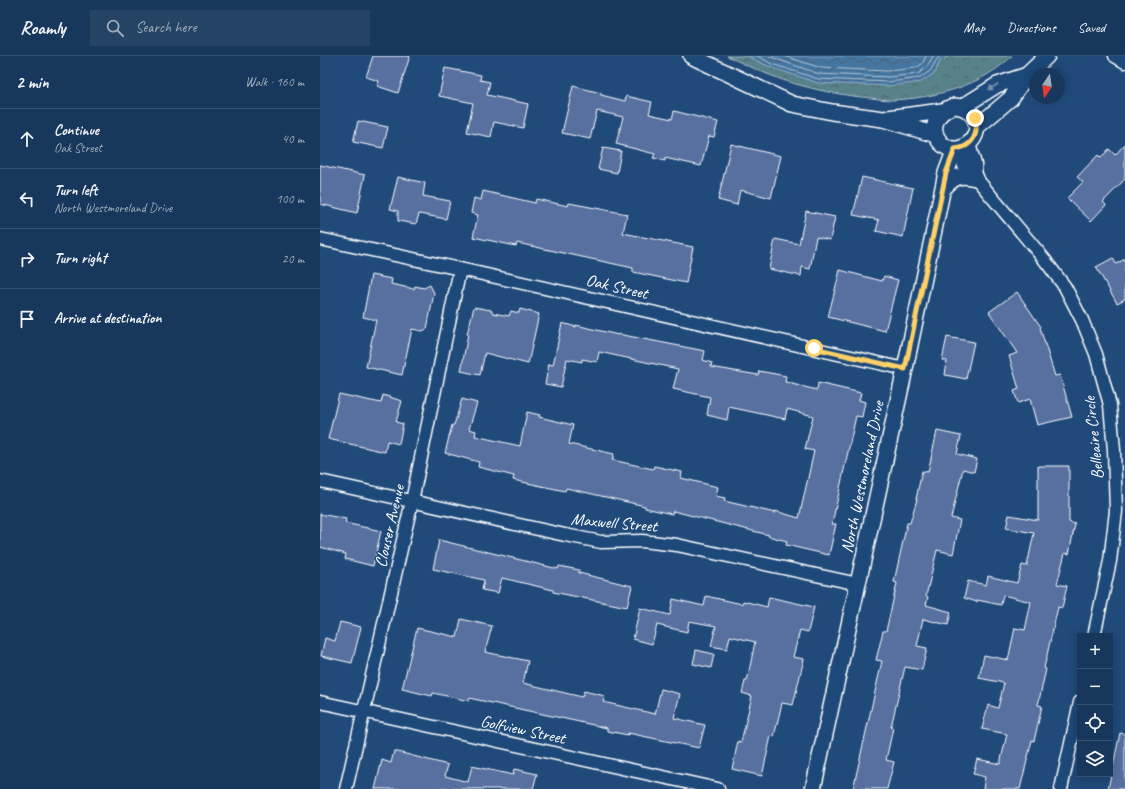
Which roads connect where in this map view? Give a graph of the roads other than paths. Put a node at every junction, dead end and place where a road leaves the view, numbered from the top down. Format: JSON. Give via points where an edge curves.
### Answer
{"nodes":[{"id":1,"x":691,"y":56,"type":"edge"},
{"id":2,"x":1047,"y":56,"type":"edge"},
{"id":3,"x":1115,"y":56,"type":"edge"},
{"id":4,"x":1125,"y":62,"type":"edge"},
{"id":5,"x":1027,"y":75,"type":"junction"},
{"id":6,"x":962,"y":107,"type":"junction"},
{"id":7,"x":942,"y":111,"type":"junction"},
{"id":8,"x":883,"y":119,"type":"junction"},
{"id":9,"x":977,"y":127,"type":"junction"},
{"id":10,"x":952,"y":145,"type":"junction"},
{"id":11,"x":976,"y":178,"type":"junction"},
{"id":12,"x":943,"y":188,"type":"junction"},
{"id":13,"x":320,"y":239,"type":"edge"},
{"id":14,"x":460,"y":269,"type":"junction"},
{"id":15,"x":905,"y":369,"type":"junction"},
{"id":16,"x":320,"y":481,"type":"edge"},
{"id":17,"x":412,"y":501,"type":"junction"},
{"id":18,"x":858,"y":584,"type":"junction"},
{"id":19,"x":1095,"y":633,"type":"edge"},
{"id":20,"x":320,"y":702,"type":"edge"},
{"id":21,"x":1079,"y":705,"type":"edge"},
{"id":22,"x":364,"y":711,"type":"junction"},
{"id":23,"x":346,"y":789,"type":"edge"},
{"id":24,"x":718,"y":789,"type":"edge"},
{"id":25,"x":813,"y":789,"type":"edge"},
{"id":26,"x":1061,"y":789,"type":"edge"}],
"edges":[{"from":1,"to":8,"type":"street","via":[[792,104]]},
{"from":2,"to":5,"type":"street"},
{"from":3,"to":4,"type":"street"},
{"from":5,"to":6,"type":"street","one_way":true,"via":[[997,84]]},
{"from":5,"to":9,"type":"street","via":[[1011,98]]},
{"from":6,"to":7,"type":"street"},
{"from":6,"to":9,"type":"street","via":[[970,111]]},
{"from":7,"to":8,"type":"street"},
{"from":7,"to":10,"type":"street","via":[[935,126]]},
{"from":8,"to":10,"type":"street"},
{"from":9,"to":10,"type":"street","via":[[973,139]]},
{"from":10,"to":11,"type":"street","via":[[975,164]]},
{"from":10,"to":12,"type":"street","name":"North Westmoreland Drive"},
{"from":11,"to":12,"type":"street","via":[[957,176]]},
{"from":11,"to":19,"type":"street","name":"Belleaire Circle","via":[[1065,287],[1096,354],[1110,405],[1116,511],[1110,561]]},
{"from":12,"to":15,"type":"street","name":"North Westmoreland Drive"},
{"from":13,"to":14,"type":"street","name":"Oak Street"},
{"from":14,"to":15,"type":"street","name":"Oak Street"},
{"from":14,"to":17,"type":"street","name":"Clouser Avenue"},
{"from":15,"to":18,"type":"street","name":"North Westmoreland Drive"},
{"from":16,"to":17,"type":"street","name":"Maxwell Street"},
{"from":17,"to":18,"type":"street","name":"Maxwell Street","via":[[601,542],[642,541],[677,545]]},
{"from":17,"to":22,"type":"street","name":"Clouser Avenue"},
{"from":18,"to":25,"type":"street","name":"North Westmoreland Drive"},
{"from":20,"to":22,"type":"street","name":"Golfview Street"},
{"from":21,"to":26,"type":"street"},
{"from":22,"to":23,"type":"street","name":"Clouser Avenue"},
{"from":22,"to":24,"type":"street","name":"Golfview Street"}]}
